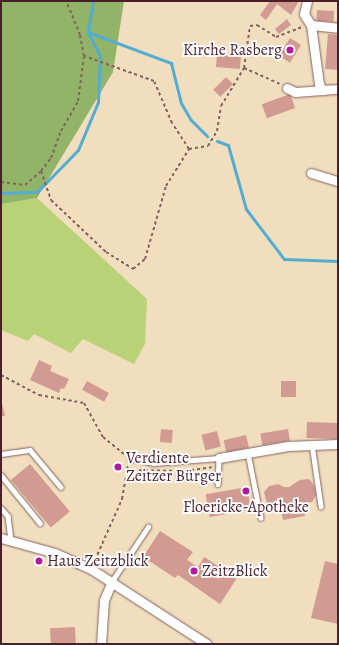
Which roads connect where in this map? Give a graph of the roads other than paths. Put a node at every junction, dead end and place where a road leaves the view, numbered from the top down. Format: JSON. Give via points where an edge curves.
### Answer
{"nodes":[{"id":1,"x":307,"y":1,"type":"edge"},
{"id":2,"x":311,"y":25,"type":"junction"},
{"id":3,"x":338,"y":28,"type":"edge"},
{"id":4,"x":287,"y":88,"type":"road end"},
{"id":5,"x":338,"y":89,"type":"edge"},
{"id":6,"x":322,"y":90,"type":"junction"},
{"id":7,"x":311,"y":173,"type":"dead end"},
{"id":8,"x":338,"y":181,"type":"edge"},
{"id":9,"x":312,"y":444,"type":"junction"},
{"id":10,"x":338,"y":444,"type":"edge"},
{"id":11,"x":248,"y":453,"type":"junction"},
{"id":12,"x":1,"y":454,"type":"edge"},
{"id":13,"x":130,"y":458,"type":"road end"},
{"id":14,"x":219,"y":458,"type":"junction"},
{"id":15,"x":1,"y":475,"type":"edge"},
{"id":16,"x":218,"y":484,"type":"dead end"},
{"id":17,"x":61,"y":487,"type":"dead end"},
{"id":18,"x":321,"y":506,"type":"dead end"},
{"id":19,"x":1,"y":508,"type":"edge"},
{"id":20,"x":261,"y":518,"type":"dead end"},
{"id":21,"x":40,"y":523,"type":"dead end"},
{"id":22,"x":148,"y":527,"type":"dead end"},
{"id":23,"x":1,"y":538,"type":"edge"},
{"id":24,"x":11,"y":540,"type":"junction"},
{"id":25,"x":112,"y":581,"type":"junction"},
{"id":26,"x":101,"y":644,"type":"edge"},
{"id":27,"x":206,"y":644,"type":"edge"}],
"edges":[{"from":1,"to":2,"type":"street","via":[[304,14]]},
{"from":2,"to":3,"type":"street"},
{"from":2,"to":6,"type":"street","via":[[315,73]]},
{"from":4,"to":6,"type":"street","via":[[294,92]]},
{"from":5,"to":6,"type":"street"},
{"from":7,"to":8,"type":"street"},
{"from":9,"to":10,"type":"street"},
{"from":9,"to":11,"type":"street"},
{"from":9,"to":18,"type":"lane"},
{"from":11,"to":14,"type":"street"},
{"from":11,"to":20,"type":"lane"},
{"from":12,"to":17,"type":"lane","via":[[30,450]]},
{"from":13,"to":14,"type":"lane","via":[[154,463]]},
{"from":14,"to":16,"type":"lane"},
{"from":15,"to":21,"type":"lane"},
{"from":19,"to":24,"type":"lane","via":[[8,516]]},
{"from":22,"to":25,"type":"lane"},
{"from":23,"to":24,"type":"street"},
{"from":24,"to":25,"type":"street","via":[[55,552]]},
{"from":25,"to":26,"type":"street","via":[[104,600]]},
{"from":25,"to":27,"type":"street"}]}
